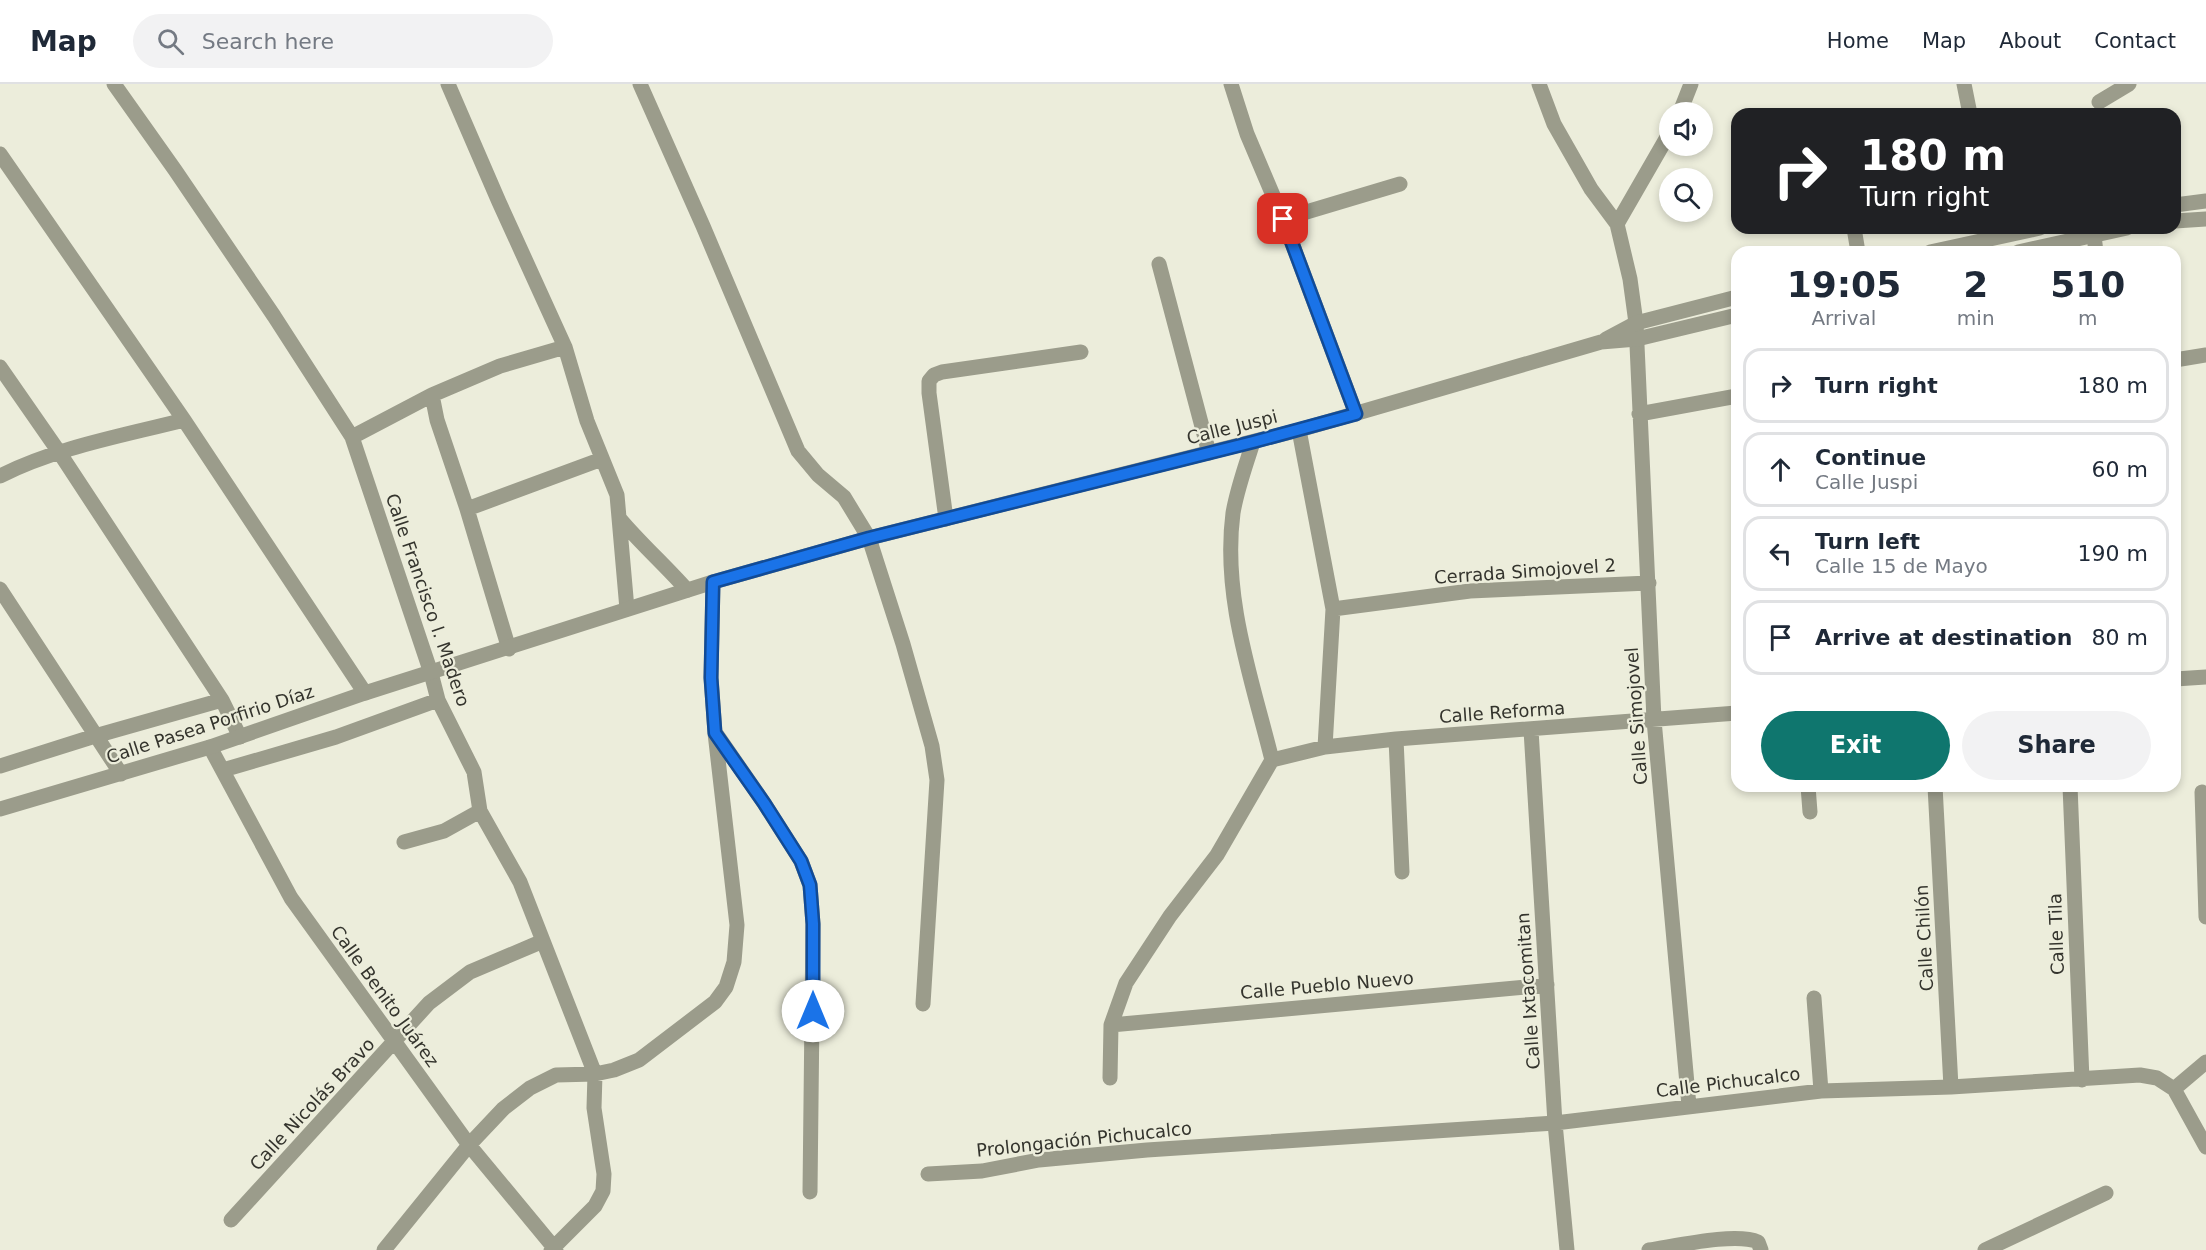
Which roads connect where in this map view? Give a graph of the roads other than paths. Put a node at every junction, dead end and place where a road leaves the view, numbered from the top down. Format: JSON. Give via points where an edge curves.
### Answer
{"nodes":[{"id":1,"x":114,"y":84,"type":"edge"},
{"id":2,"x":448,"y":84,"type":"edge"},
{"id":3,"x":640,"y":84,"type":"edge"},
{"id":4,"x":1231,"y":84,"type":"edge"},
{"id":5,"x":1539,"y":84,"type":"edge"},
{"id":6,"x":1691,"y":84,"type":"edge"},
{"id":7,"x":1964,"y":84,"type":"edge"},
{"id":8,"x":2129,"y":84,"type":"edge"},
{"id":9,"x":1684,"y":102,"type":"edge"},
{"id":10,"x":2099,"y":102,"type":"dead end"},
{"id":11,"x":1969,"y":108,"type":"edge"},
{"id":12,"x":1659,"y":151,"type":"edge"},
{"id":13,"x":0,"y":154,"type":"edge"},
{"id":14,"x":1400,"y":184,"type":"dead end"},
{"id":15,"x":2206,"y":201,"type":"edge"},
{"id":16,"x":2181,"y":204,"type":"edge"},
{"id":17,"x":1283,"y":219,"type":"junction"},
{"id":18,"x":2206,"y":219,"type":"edge"},
{"id":19,"x":2181,"y":221,"type":"edge"},
{"id":20,"x":1617,"y":224,"type":"junction"},
{"id":21,"x":1991,"y":234,"type":"edge"},
{"id":22,"x":2102,"y":234,"type":"edge"},
{"id":23,"x":2094,"y":236,"type":"junction"},
{"id":24,"x":1950,"y":246,"type":"edge"},
{"id":25,"x":2046,"y":246,"type":"edge"},
{"id":26,"x":2095,"y":246,"type":"edge"},
{"id":27,"x":1159,"y":264,"type":"dead end"},
{"id":28,"x":1731,"y":299,"type":"edge"},
{"id":29,"x":1731,"y":316,"type":"edge"},
{"id":30,"x":1636,"y":331,"type":"junction"},
{"id":31,"x":565,"y":347,"type":"junction"},
{"id":32,"x":1081,"y":352,"type":"dead end"},
{"id":33,"x":2206,"y":355,"type":"edge"},
{"id":34,"x":2181,"y":359,"type":"edge"},
{"id":35,"x":0,"y":367,"type":"edge"},
{"id":36,"x":432,"y":395,"type":"junction"},
{"id":37,"x":1731,"y":397,"type":"edge"},
{"id":38,"x":1356,"y":414,"type":"junction"},
{"id":39,"x":1639,"y":414,"type":"junction"},
{"id":40,"x":184,"y":420,"type":"junction"},
{"id":41,"x":1299,"y":430,"type":"junction"},
{"id":42,"x":352,"y":436,"type":"junction"},
{"id":43,"x":1253,"y":442,"type":"junction"},
{"id":44,"x":59,"y":452,"type":"junction"},
{"id":45,"x":1209,"y":453,"type":"junction"},
{"id":46,"x":602,"y":459,"type":"junction"},
{"id":47,"x":0,"y":476,"type":"edge"},
{"id":48,"x":467,"y":509,"type":"junction"},
{"id":49,"x":620,"y":519,"type":"junction"},
{"id":50,"x":946,"y":519,"type":"junction"},
{"id":51,"x":869,"y":538,"type":"junction"},
{"id":52,"x":713,"y":582,"type":"junction"},
{"id":53,"x":1649,"y":583,"type":"junction"},
{"id":54,"x":0,"y":589,"type":"edge"},
{"id":55,"x":687,"y":590,"type":"junction"},
{"id":56,"x":627,"y":609,"type":"junction"},
{"id":57,"x":1334,"y":609,"type":"junction"},
{"id":58,"x":509,"y":649,"type":"junction"},
{"id":59,"x":431,"y":673,"type":"junction"},
{"id":60,"x":2206,"y":677,"type":"edge"},
{"id":61,"x":2181,"y":679,"type":"edge"},
{"id":62,"x":365,"y":693,"type":"junction"},
{"id":63,"x":222,"y":700,"type":"junction"},
{"id":64,"x":438,"y":700,"type":"junction"},
{"id":65,"x":1731,"y":713,"type":"edge"},
{"id":66,"x":1654,"y":720,"type":"junction"},
{"id":67,"x":1531,"y":730,"type":"junction"},
{"id":68,"x":715,"y":733,"type":"junction"},
{"id":69,"x":95,"y":735,"type":"junction"},
{"id":70,"x":240,"y":737,"type":"junction"},
{"id":71,"x":1396,"y":739,"type":"junction"},
{"id":72,"x":210,"y":747,"type":"junction"},
{"id":73,"x":1325,"y":747,"type":"junction"},
{"id":74,"x":1272,"y":760,"type":"junction"},
{"id":75,"x":0,"y":766,"type":"edge"},
{"id":76,"x":224,"y":770,"type":"junction"},
{"id":77,"x":121,"y":774,"type":"junction"},
{"id":78,"x":1808,"y":792,"type":"edge"},
{"id":79,"x":1935,"y":792,"type":"edge"},
{"id":80,"x":2070,"y":792,"type":"edge"},
{"id":81,"x":2202,"y":792,"type":"dead end"},
{"id":82,"x":0,"y":809,"type":"edge"},
{"id":83,"x":480,"y":811,"type":"junction"},
{"id":84,"x":1810,"y":812,"type":"dead end"},
{"id":85,"x":404,"y":842,"type":"dead end"},
{"id":86,"x":1402,"y":872,"type":"dead end"},
{"id":87,"x":2206,"y":917,"type":"edge"},
{"id":88,"x":543,"y":940,"type":"junction"},
{"id":89,"x":1547,"y":985,"type":"junction"},
{"id":90,"x":1814,"y":998,"type":"dead end"},
{"id":91,"x":922,"y":1004,"type":"dead end"},
{"id":92,"x":1111,"y":1025,"type":"junction"},
{"id":93,"x":394,"y":1043,"type":"junction"},
{"id":94,"x":2206,"y":1062,"type":"edge"},
{"id":95,"x":595,"y":1074,"type":"junction"},
{"id":96,"x":1110,"y":1078,"type":"dead end"},
{"id":97,"x":2082,"y":1080,"type":"junction"},
{"id":98,"x":1952,"y":1087,"type":"junction"},
{"id":99,"x":2174,"y":1089,"type":"junction"},
{"id":100,"x":1821,"y":1091,"type":"junction"},
{"id":101,"x":1689,"y":1106,"type":"junction"},
{"id":102,"x":1555,"y":1124,"type":"junction"},
{"id":103,"x":1243,"y":1142,"type":"joint"},
{"id":104,"x":469,"y":1145,"type":"junction"},
{"id":105,"x":2206,"y":1147,"type":"edge"},
{"id":106,"x":928,"y":1174,"type":"dead end"},
{"id":107,"x":810,"y":1192,"type":"dead end"},
{"id":108,"x":2106,"y":1193,"type":"dead end"},
{"id":109,"x":231,"y":1220,"type":"dead end"},
{"id":110,"x":554,"y":1249,"type":"edge"},
{"id":111,"x":384,"y":1250,"type":"edge"},
{"id":112,"x":1567,"y":1250,"type":"edge"},
{"id":113,"x":1649,"y":1250,"type":"edge"},
{"id":114,"x":1761,"y":1250,"type":"edge"},
{"id":115,"x":1985,"y":1250,"type":"edge"}],
"edges":[{"from":1,"to":42,"type":"street","name":"Calle Francisco I. Madero"},
{"from":2,"to":31,"type":"street"},
{"from":3,"to":51,"type":"street","via":[[798,451],[844,497]]},
{"from":4,"to":17,"type":"street","via":[[1247,134]]},
{"from":5,"to":20,"type":"street","via":[[1554,124],[1591,189]]},
{"from":6,"to":9,"type":"street"},
{"from":7,"to":11,"type":"street"},
{"from":8,"to":10,"type":"street"},
{"from":12,"to":20,"type":"street"},
{"from":13,"to":40,"type":"street"},
{"from":14,"to":17,"type":"street"},
{"from":15,"to":16,"type":"street"},
{"from":17,"to":38,"type":"street"},
{"from":18,"to":19,"type":"street"},
{"from":20,"to":30,"type":"street","name":"Calle Simojovel","via":[[1630,279]]},
{"from":21,"to":24,"type":"street"},
{"from":22,"to":23,"type":"street"},
{"from":23,"to":25,"type":"street"},
{"from":23,"to":26,"type":"street"},
{"from":27,"to":45,"type":"street"},
{"from":28,"to":30,"type":"street","name":"Calle Juspi"},
{"from":29,"to":30,"type":"street","name":"Calle Juspi"},
{"from":30,"to":38,"type":"street","name":"Calle Juspi"},
{"from":30,"to":39,"type":"street","name":"Calle Simojovel"},
{"from":31,"to":36,"type":"street","via":[[500,366]]},
{"from":31,"to":46,"type":"street"},
{"from":32,"to":50,"type":"street","via":[[942,372],[929,381]]},
{"from":33,"to":34,"type":"street"},
{"from":35,"to":44,"type":"street"},
{"from":36,"to":42,"type":"street"},
{"from":36,"to":48,"type":"street"},
{"from":37,"to":39,"type":"street"},
{"from":38,"to":41,"type":"street","name":"Calle Juspi"},
{"from":39,"to":53,"type":"street","name":"Calle Simojovel"},
{"from":40,"to":44,"type":"street"},
{"from":40,"to":62,"type":"street"},
{"from":41,"to":43,"type":"street","name":"Calle Juspi"},
{"from":41,"to":57,"type":"street"},
{"from":42,"to":59,"type":"street","name":"Calle Francisco I. Madero"},
{"from":43,"to":45,"type":"street","name":"Calle Juspi"},
{"from":43,"to":74,"type":"street","via":[[1233,512],[1232,590]]},
{"from":44,"to":47,"type":"street"},
{"from":44,"to":63,"type":"street"},
{"from":45,"to":50,"type":"street","name":"Calle Juspi"},
{"from":46,"to":48,"type":"street"},
{"from":46,"to":49,"type":"street","via":[[617,495]]},
{"from":48,"to":58,"type":"street"},
{"from":49,"to":55,"type":"street"},
{"from":49,"to":56,"type":"street"},
{"from":50,"to":51,"type":"street","name":"Calle Juspi"},
{"from":51,"to":52,"type":"street","name":"Calle Juspi"},
{"from":51,"to":91,"type":"street","via":[[932,746],[937,780]]},
{"from":52,"to":55,"type":"street","name":"Calle Juspi"},
{"from":52,"to":68,"type":"street","via":[[711,678]]},
{"from":53,"to":57,"type":"street","name":"Cerrada Simojovel 2","via":[[1470,591]]},
{"from":53,"to":66,"type":"street","name":"Calle Simojovel"},
{"from":54,"to":69,"type":"street"},
{"from":55,"to":56,"type":"street","name":"Calle Juspi"},
{"from":56,"to":58,"type":"street","name":"Calle Pasea Porfirio Díaz"},
{"from":57,"to":73,"type":"street"},
{"from":58,"to":59,"type":"street","name":"Calle Pasea Porfirio Díaz"},
{"from":59,"to":62,"type":"street","name":"Calle Pasea Porfirio Díaz"},
{"from":59,"to":64,"type":"street","name":"Calle Francisco I. Madero"},
{"from":60,"to":61,"type":"street"},
{"from":62,"to":70,"type":"street","name":"Calle Pasea Porfirio Díaz"},
{"from":63,"to":69,"type":"street"},
{"from":63,"to":70,"type":"street"},
{"from":64,"to":76,"type":"street","via":[[336,737]]},
{"from":64,"to":83,"type":"street","name":"Calle Francisco I. Madero","via":[[474,772]]},
{"from":65,"to":66,"type":"street","name":"Calle Reforma"},
{"from":66,"to":67,"type":"street","name":"Calle Reforma"},
{"from":66,"to":101,"type":"street","name":"Calle Simojovel"},
{"from":67,"to":71,"type":"street","name":"Calle Reforma"},
{"from":67,"to":89,"type":"street","name":"Calle Ixtacomitan"},
{"from":68,"to":95,"type":"street","via":[[737,925],[734,962],[726,987],[715,1002],[639,1060]]},
{"from":68,"to":107,"type":"street","via":[[801,861],[810,885]]},
{"from":69,"to":75,"type":"street"},
{"from":69,"to":77,"type":"street"},
{"from":70,"to":72,"type":"street","name":"Calle Pasea Porfirio Díaz"},
{"from":71,"to":73,"type":"street","name":"Calle Reforma"},
{"from":71,"to":86,"type":"street"},
{"from":72,"to":76,"type":"street","name":"Calle Benito Juárez"},
{"from":72,"to":77,"type":"street","name":"Calle Pasea Porfirio Díaz"},
{"from":73,"to":74,"type":"street","name":"Calle Reforma"},
{"from":74,"to":92,"type":"street","via":[[1217,855],[1126,983]]},
{"from":76,"to":93,"type":"street","name":"Calle Benito Juárez","via":[[291,898]]},
{"from":77,"to":82,"type":"street","name":"Calle Pasea Porfirio Díaz"},
{"from":78,"to":84,"type":"street"},
{"from":79,"to":98,"type":"street","name":"Calle Chilón"},
{"from":80,"to":97,"type":"street","name":"Calle Tila"},
{"from":81,"to":87,"type":"street"},
{"from":83,"to":85,"type":"street","via":[[444,831]]},
{"from":83,"to":88,"type":"street","name":"Calle Francisco I. Madero","via":[[520,882]]},
{"from":88,"to":93,"type":"street","name":"Calle Nicolás Bravo","via":[[470,972],[429,1004]]},
{"from":88,"to":95,"type":"street","name":"Calle Francisco I. Madero"},
{"from":89,"to":92,"type":"street","name":"Calle Pueblo Nuevo"},
{"from":89,"to":102,"type":"street","name":"Calle Ixtacomitan"},
{"from":90,"to":100,"type":"street"},
{"from":92,"to":96,"type":"street"},
{"from":93,"to":104,"type":"street","name":"Calle Benito Juárez"},
{"from":93,"to":109,"type":"street","name":"Calle Nicolás Bravo"},
{"from":94,"to":99,"type":"street"},
{"from":95,"to":104,"type":"street","via":[[556,1075],[530,1088],[503,1109]]},
{"from":95,"to":110,"type":"street","name":"Calle Francisco I. Madero","via":[[594,1108],[603,1191],[595,1206]]},
{"from":97,"to":98,"type":"street","name":"Calle Pichucalco"},
{"from":97,"to":99,"type":"street","name":"Calle Pichucalco","via":[[2140,1075],[2157,1078]]},
{"from":98,"to":100,"type":"street","name":"Calle Pichucalco"},
{"from":99,"to":105,"type":"street"},
{"from":100,"to":101,"type":"street","name":"Calle Pichucalco"},
{"from":101,"to":102,"type":"street","name":"Calle Pichucalco"},
{"from":102,"to":103,"type":"street","name":"Calle Pichucalco"},
{"from":102,"to":112,"type":"street","name":"Calle Ixtacomitan"},
{"from":103,"to":106,"type":"street","name":"Prolongación Pichucalco"},
{"from":104,"to":110,"type":"street","name":"Calle Benito Juárez"},
{"from":104,"to":111,"type":"street"},
{"from":108,"to":115,"type":"street"},
{"from":113,"to":114,"type":"street","via":[[1750,1238],[1758,1242]]}]}
